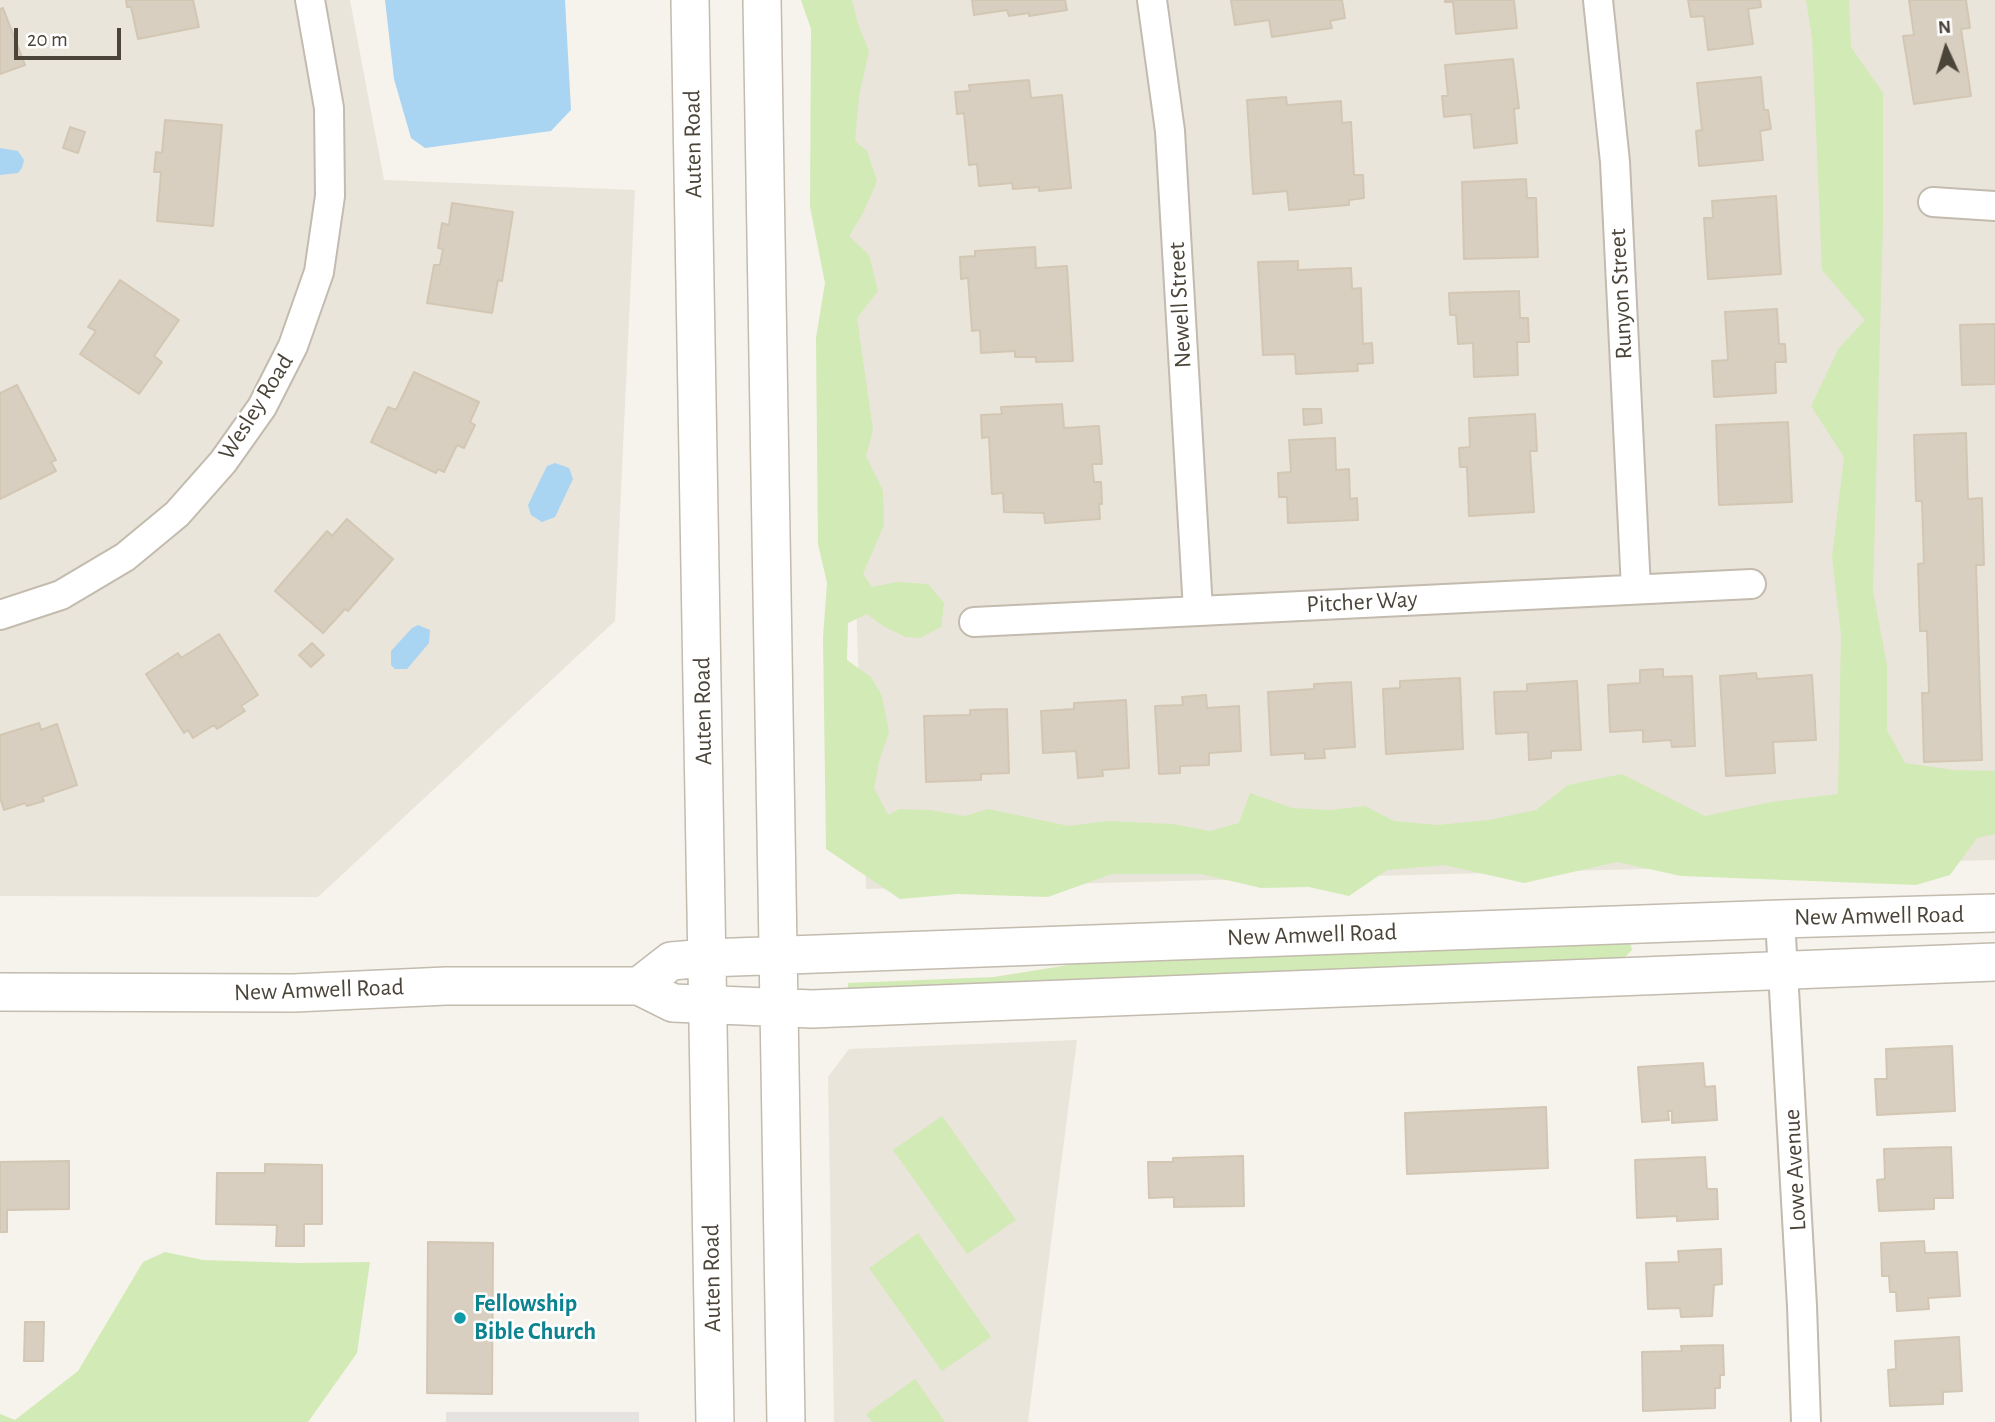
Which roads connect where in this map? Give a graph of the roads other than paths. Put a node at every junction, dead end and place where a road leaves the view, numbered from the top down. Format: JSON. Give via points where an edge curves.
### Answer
{"nodes":[{"id":1,"x":310,"y":0,"type":"edge"},
{"id":2,"x":690,"y":0,"type":"edge"},
{"id":3,"x":762,"y":0,"type":"edge"},
{"id":4,"x":1152,"y":0,"type":"edge"},
{"id":5,"x":1598,"y":0,"type":"edge"},
{"id":6,"x":1933,"y":202,"type":"dead end"},
{"id":7,"x":1995,"y":206,"type":"edge"},
{"id":8,"x":1751,"y":584,"type":"dead end"},
{"id":9,"x":1636,"y":589,"type":"junction"},
{"id":10,"x":1198,"y":610,"type":"junction"},
{"id":11,"x":0,"y":615,"type":"edge"},
{"id":12,"x":974,"y":622,"type":"dead end"},
{"id":13,"x":1995,"y":913,"type":"edge"},
{"id":14,"x":1780,"y":919,"type":"junction"},
{"id":15,"x":778,"y":954,"type":"junction"},
{"id":16,"x":707,"y":958,"type":"junction"},
{"id":17,"x":1995,"y":962,"type":"edge"},
{"id":18,"x":1783,"y":971,"type":"junction"},
{"id":19,"x":639,"y":986,"type":"junction"},
{"id":20,"x":0,"y":992,"type":"edge"},
{"id":21,"x":708,"y":1005,"type":"junction"},
{"id":22,"x":778,"y":1009,"type":"junction"},
{"id":23,"x":715,"y":1422,"type":"edge"},
{"id":24,"x":786,"y":1422,"type":"edge"},
{"id":25,"x":1806,"y":1422,"type":"edge"}],
"edges":[{"from":1,"to":11,"type":"street","name":"Wesley Road","via":[[329,108],[330,196],[318,272],[293,346],[262,407],[223,462],[177,514],[125,557],[61,595]]},
{"from":2,"to":16,"type":"street","name":"Auten Road"},
{"from":3,"to":15,"type":"street"},
{"from":4,"to":10,"type":"street","name":"Newell Street","via":[[1170,131]]},
{"from":5,"to":9,"type":"street","name":"Runyon Street","via":[[1615,162]]},
{"from":6,"to":7,"type":"street"},
{"from":8,"to":9,"type":"street","name":"Pitcher Way"},
{"from":9,"to":10,"type":"street","name":"Pitcher Way"},
{"from":10,"to":12,"type":"street","name":"Pitcher Way"},
{"from":13,"to":14,"type":"street","name":"New Amwell Road"},
{"from":14,"to":15,"type":"street","name":"New Amwell Road"},
{"from":14,"to":18,"type":"street","name":"Lowe Avenue"},
{"from":15,"to":16,"type":"street","name":"New Amwell Road"},
{"from":15,"to":22,"type":"street"},
{"from":16,"to":19,"type":"street","name":"New Amwell Road","via":[[671,961]]},
{"from":16,"to":21,"type":"street","name":"Auten Road"},
{"from":17,"to":18,"type":"street","name":"New Amwell Road"},
{"from":18,"to":22,"type":"street","name":"New Amwell Road"},
{"from":18,"to":25,"type":"street","name":"Lowe Avenue"},
{"from":19,"to":20,"type":"street","name":"New Amwell Road","via":[[446,986],[294,993]]},
{"from":19,"to":21,"type":"street","name":"New Amwell Road","via":[[673,1003]]},
{"from":21,"to":22,"type":"street","name":"New Amwell Road"},
{"from":21,"to":23,"type":"street","name":"Auten Road"},
{"from":22,"to":24,"type":"street"}]}
